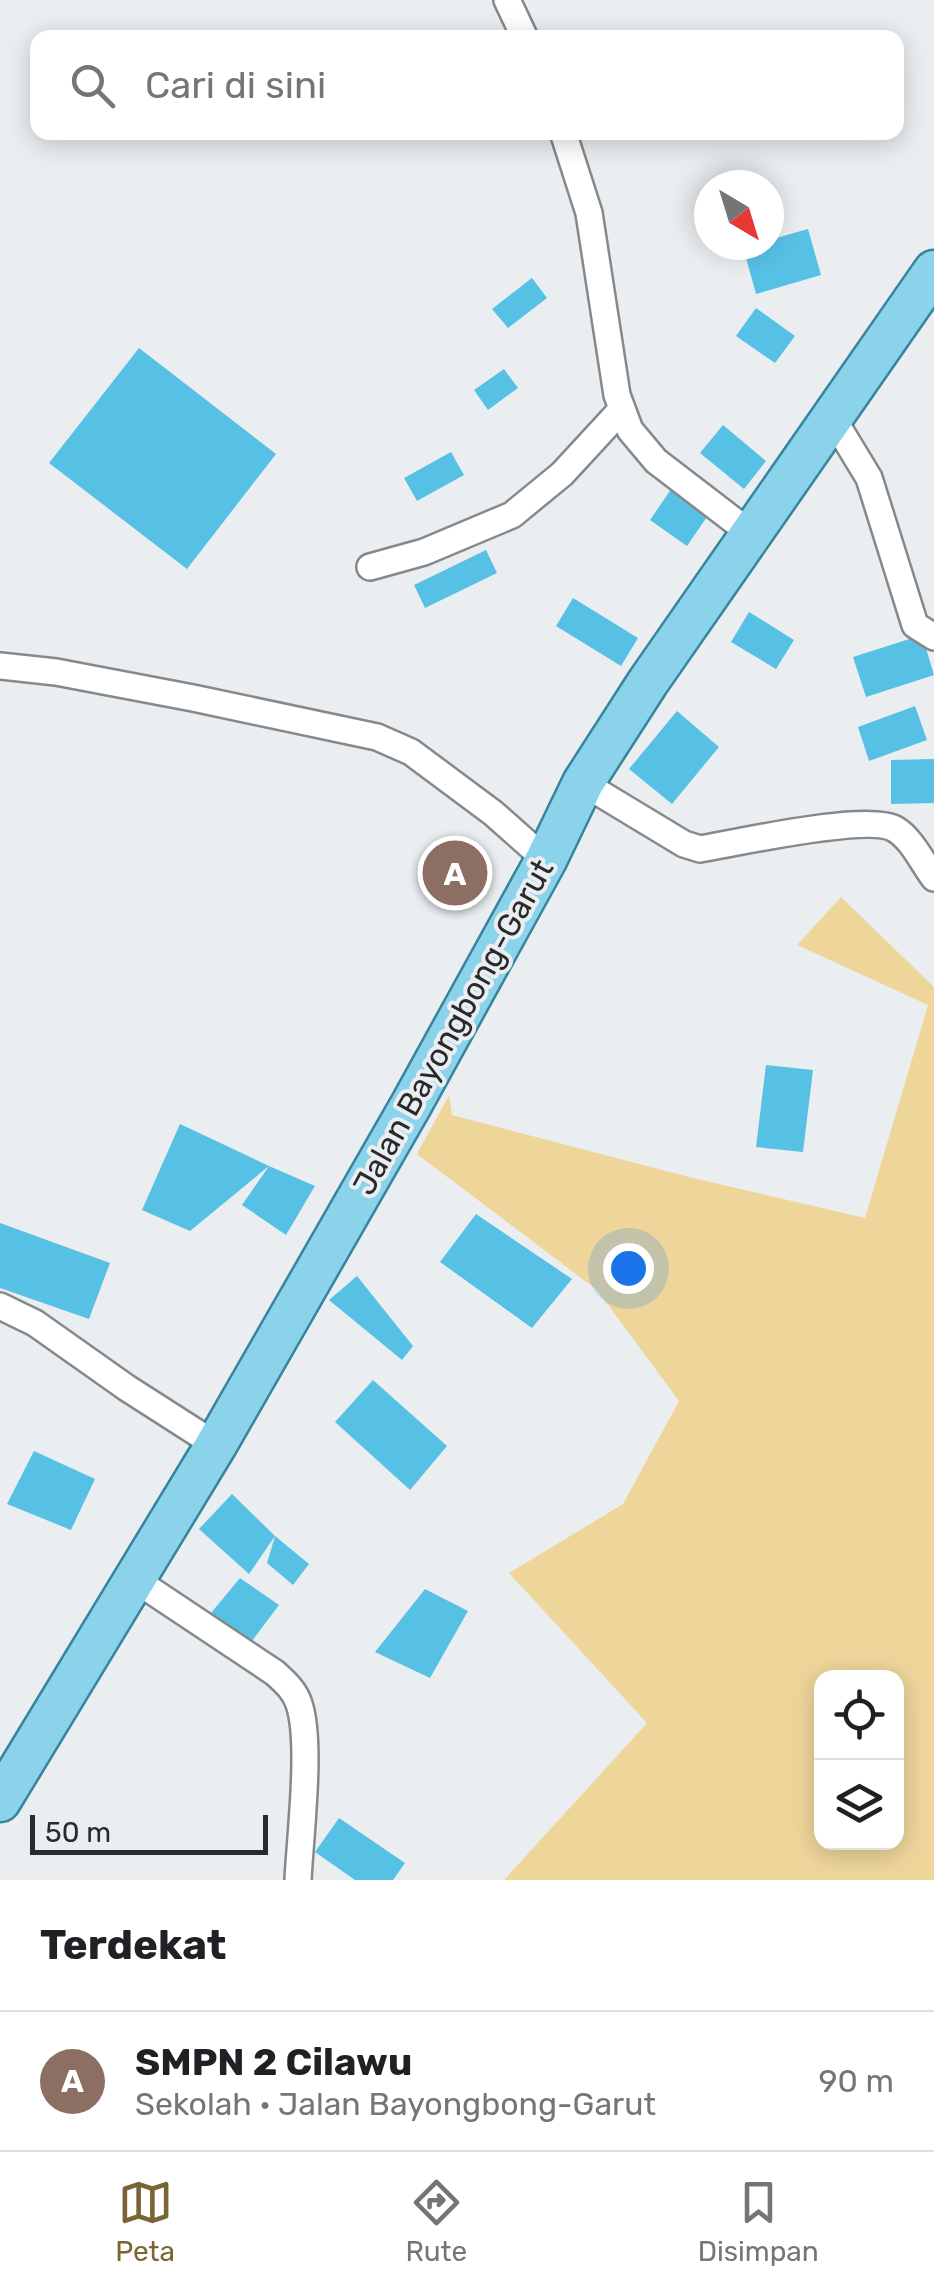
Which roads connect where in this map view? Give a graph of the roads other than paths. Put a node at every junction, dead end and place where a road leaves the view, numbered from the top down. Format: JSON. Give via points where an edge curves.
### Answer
{"nodes":[{"id":1,"x":507,"y":0,"type":"edge"},
{"id":2,"x":521,"y":30,"type":"edge"},
{"id":3,"x":565,"y":140,"type":"edge"},
{"id":4,"x":934,"y":272,"type":"edge"},
{"id":5,"x":622,"y":408,"type":"junction"},
{"id":6,"x":832,"y":417,"type":"junction"},
{"id":7,"x":750,"y":533,"type":"junction"},
{"id":8,"x":370,"y":567,"type":"dead end"},
{"id":9,"x":934,"y":638,"type":"edge"},
{"id":10,"x":0,"y":666,"type":"edge"},
{"id":11,"x":583,"y":783,"type":"junction"},
{"id":12,"x":546,"y":860,"type":"junction"},
{"id":13,"x":934,"y":878,"type":"edge"},
{"id":14,"x":0,"y":1306,"type":"edge"},
{"id":15,"x":216,"y":1445,"type":"junction"},
{"id":16,"x":134,"y":1579,"type":"junction"},
{"id":17,"x":0,"y":1801,"type":"edge"},
{"id":18,"x":298,"y":1880,"type":"edge"}],
"edges":[{"from":1,"to":2,"type":"street"},
{"from":3,"to":5,"type":"street","via":[[589,213]]},
{"from":4,"to":6,"type":"main road","name":"Jalan Bayongbong-Garut"},
{"from":5,"to":7,"type":"street","via":[[630,430],[656,460]]},
{"from":5,"to":8,"type":"street","via":[[562,474],[512,515]]},
{"from":6,"to":7,"type":"main road","name":"Jalan Bayongbong-Garut"},
{"from":6,"to":9,"type":"street","via":[[866,470],[915,625]]},
{"from":7,"to":11,"type":"main road","name":"Jalan Bayongbong-Garut"},
{"from":10,"to":12,"type":"street","via":[[378,737],[412,752]]},
{"from":11,"to":12,"type":"main road","name":"Jalan Bayongbong-Garut"},
{"from":11,"to":13,"type":"street","via":[[700,849],[814,829],[892,826]]},
{"from":12,"to":15,"type":"main road","name":"Jalan Bayongbong-Garut"},
{"from":14,"to":15,"type":"street"},
{"from":15,"to":16,"type":"main road","name":"Jalan Bayongbong-Garut"},
{"from":16,"to":17,"type":"main road","name":"Jalan Bayongbong-Garut"},
{"from":16,"to":18,"type":"street","via":[[291,1688],[304,1742]]}]}
